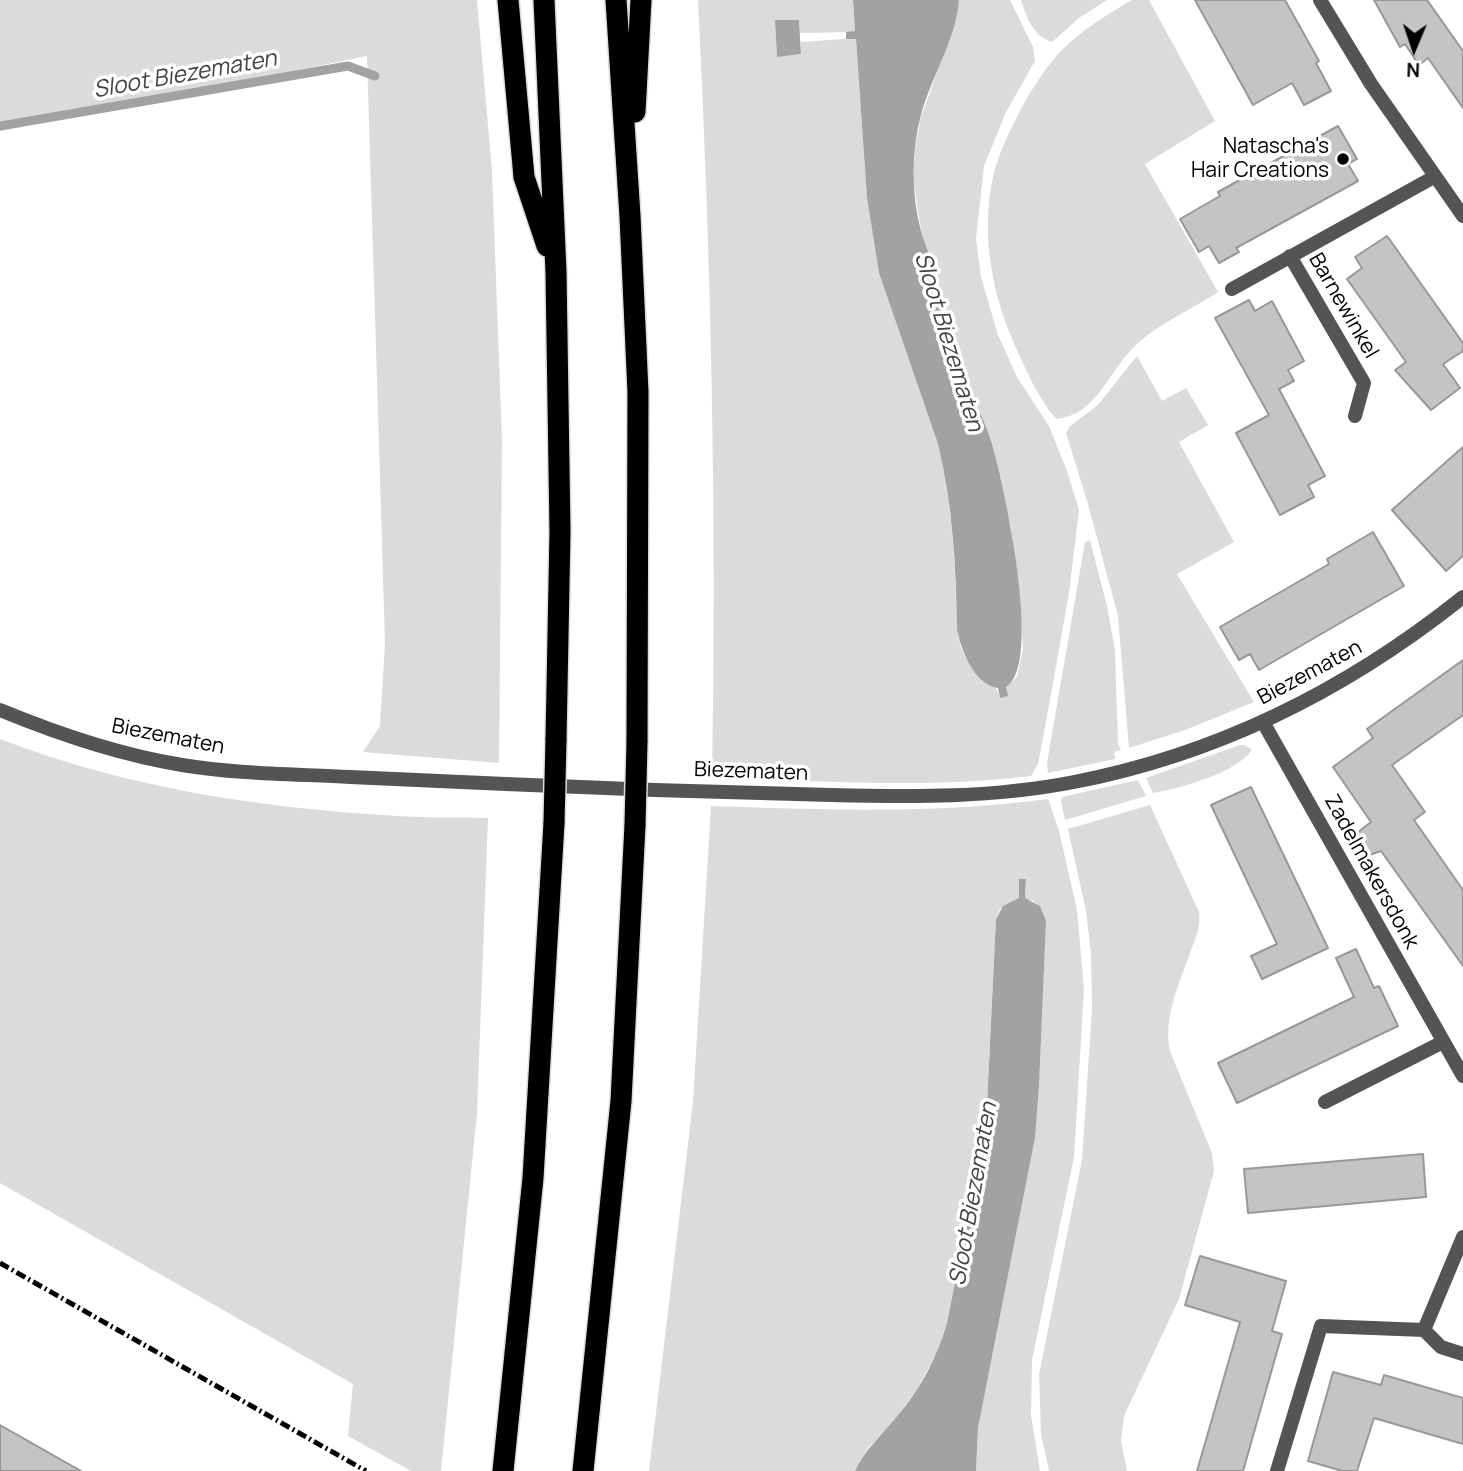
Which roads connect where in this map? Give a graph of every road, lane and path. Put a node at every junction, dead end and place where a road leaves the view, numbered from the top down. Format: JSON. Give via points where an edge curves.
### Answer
{"nodes":[{"id":1,"x":508,"y":0,"type":"edge"},
{"id":2,"x":544,"y":0,"type":"edge"},
{"id":3,"x":616,"y":0,"type":"edge"},
{"id":4,"x":641,"y":0,"type":"edge"},
{"id":5,"x":1320,"y":0,"type":"edge"},
{"id":6,"x":1434,"y":177,"type":"junction"},
{"id":7,"x":631,"y":216,"type":"junction"},
{"id":8,"x":1463,"y":216,"type":"edge"},
{"id":9,"x":1290,"y":256,"type":"junction"},
{"id":10,"x":556,"y":272,"type":"junction"},
{"id":11,"x":1232,"y":289,"type":"dead end"},
{"id":12,"x":1355,"y":416,"type":"dead end"},
{"id":13,"x":1463,"y":597,"type":"edge"},
{"id":14,"x":0,"y":710,"type":"edge"},
{"id":15,"x":1263,"y":722,"type":"junction"},
{"id":16,"x":1443,"y":1042,"type":"junction"},
{"id":17,"x":1463,"y":1076,"type":"edge"},
{"id":18,"x":1325,"y":1102,"type":"dead end"},
{"id":19,"x":1463,"y":1237,"type":"edge"},
{"id":20,"x":1424,"y":1329,"type":"junction"},
{"id":21,"x":1463,"y":1354,"type":"edge"},
{"id":22,"x":503,"y":1471,"type":"edge"},
{"id":23,"x":583,"y":1471,"type":"edge"},
{"id":24,"x":1277,"y":1471,"type":"edge"}],
"edges":[{"from":1,"to":10,"type":"highway","via":[[524,177]]},
{"from":2,"to":10,"type":"highway"},
{"from":3,"to":7,"type":"highway"},
{"from":4,"to":7,"type":"highway"},
{"from":5,"to":6,"type":"street"},
{"from":6,"to":8,"type":"street"},
{"from":6,"to":9,"type":"street","name":"Barnewinkel"},
{"from":7,"to":23,"type":"highway","bridge":true,"via":[[638,392],[635,825],[621,1101]]},
{"from":9,"to":11,"type":"street","name":"Barnewinkel"},
{"from":9,"to":12,"type":"street","name":"Barnewinkel","via":[[1364,383]]},
{"from":10,"to":22,"type":"highway","bridge":true,"via":[[560,532],[554,823],[533,1178]]},
{"from":13,"to":15,"type":"street","name":"Biezematen","via":[[1354,675]]},
{"from":14,"to":15,"type":"street","name":"Biezematen","via":[[99,745],[181,765],[235,771],[904,797],[972,796],[1075,782],[1171,757]]},
{"from":15,"to":16,"type":"street","name":"Zadelmakersdonk"},
{"from":16,"to":17,"type":"street","name":"Zadelmakersdonk"},
{"from":16,"to":18,"type":"street"},
{"from":19,"to":20,"type":"street"},
{"from":20,"to":21,"type":"street","via":[[1441,1348]]},
{"from":20,"to":24,"type":"street","via":[[1321,1326]]}]}
